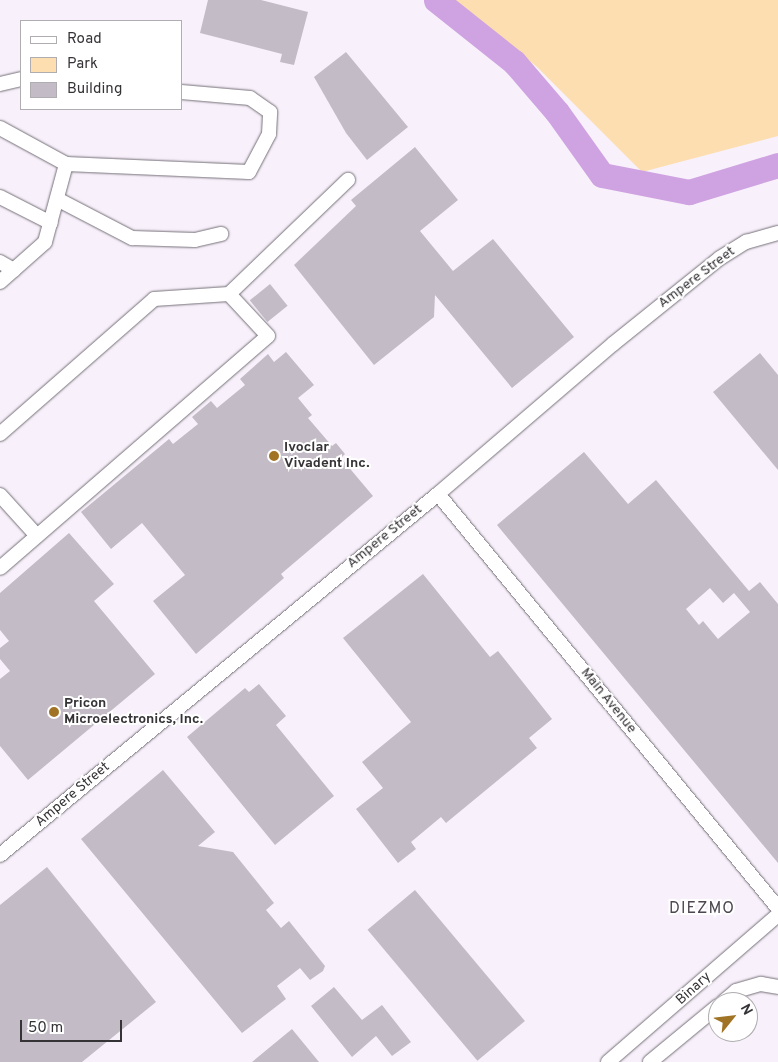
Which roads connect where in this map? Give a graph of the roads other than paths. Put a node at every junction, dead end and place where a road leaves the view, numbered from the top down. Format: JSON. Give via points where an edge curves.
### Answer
{"nodes":[{"id":1,"x":20,"y":79,"type":"edge"},
{"id":2,"x":0,"y":84,"type":"edge"},
{"id":3,"x":182,"y":92,"type":"edge"},
{"id":4,"x":0,"y":128,"type":"edge"},
{"id":5,"x":66,"y":164,"type":"junction"},
{"id":6,"x":348,"y":180,"type":"dead end"},
{"id":7,"x":0,"y":197,"type":"edge"},
{"id":8,"x":57,"y":200,"type":"junction"},
{"id":9,"x":51,"y":223,"type":"junction"},
{"id":10,"x":778,"y":232,"type":"edge"},
{"id":11,"x":221,"y":234,"type":"dead end"},
{"id":12,"x":0,"y":262,"type":"edge"},
{"id":13,"x":14,"y":270,"type":"junction"},
{"id":14,"x":0,"y":282,"type":"edge"},
{"id":15,"x":229,"y":294,"type":"junction"},
{"id":16,"x":0,"y":434,"type":"edge"},
{"id":17,"x":0,"y":494,"type":"edge"},
{"id":18,"x":438,"y":494,"type":"junction"},
{"id":19,"x":37,"y":536,"type":"junction"},
{"id":20,"x":0,"y":568,"type":"edge"},
{"id":21,"x":0,"y":855,"type":"edge"},
{"id":22,"x":778,"y":908,"type":"edge"},
{"id":23,"x":778,"y":915,"type":"edge"},
{"id":24,"x":778,"y":987,"type":"edge"},
{"id":25,"x":735,"y":992,"type":"edge"},
{"id":26,"x":708,"y":1014,"type":"edge"},
{"id":27,"x":608,"y":1062,"type":"edge"},
{"id":28,"x":650,"y":1062,"type":"edge"}],
"edges":[{"from":1,"to":2,"type":"street"},
{"from":3,"to":5,"type":"street","via":[[250,98],[270,112],[270,134],[250,172]]},
{"from":4,"to":5,"type":"street"},
{"from":5,"to":8,"type":"street"},
{"from":6,"to":15,"type":"street"},
{"from":7,"to":9,"type":"street"},
{"from":8,"to":9,"type":"street"},
{"from":8,"to":11,"type":"street","via":[[132,238],[195,240]]},
{"from":9,"to":13,"type":"street","via":[[45,242]]},
{"from":10,"to":18,"type":"street","name":"Ampere Street","via":[[746,242],[720,258],[613,344]]},
{"from":12,"to":13,"type":"street"},
{"from":13,"to":14,"type":"street"},
{"from":15,"to":16,"type":"street","via":[[154,299]]},
{"from":15,"to":19,"type":"street","via":[[268,336]]},
{"from":17,"to":19,"type":"street"},
{"from":18,"to":21,"type":"street","name":"Ampere Street"},
{"from":18,"to":22,"type":"street","name":"Main Avenue"},
{"from":19,"to":20,"type":"street"},
{"from":23,"to":27,"type":"street","name":"Binary"},
{"from":24,"to":25,"type":"street","via":[[761,984]]},
{"from":26,"to":28,"type":"street"}]}
